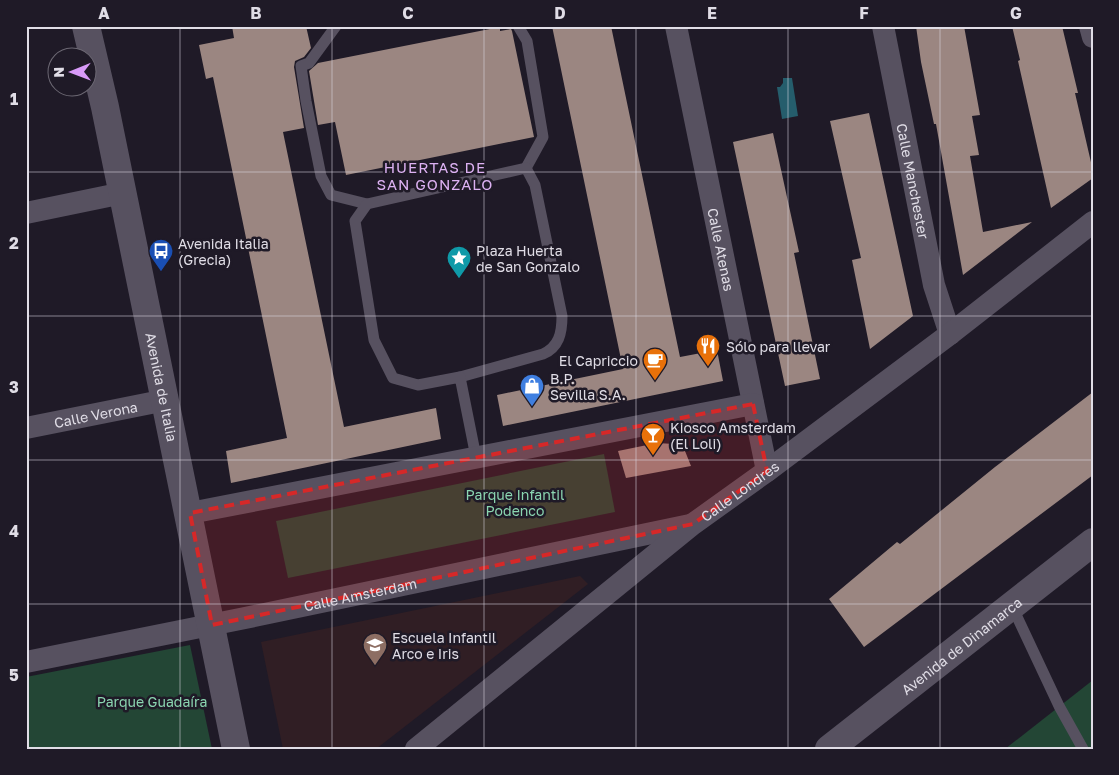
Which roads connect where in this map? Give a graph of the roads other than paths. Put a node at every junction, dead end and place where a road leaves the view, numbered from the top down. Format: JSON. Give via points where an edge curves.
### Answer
{"nodes":[{"id":1,"x":86,"y":26,"type":"edge"},
{"id":2,"x":336,"y":26,"type":"edge"},
{"id":3,"x":518,"y":26,"type":"edge"},
{"id":4,"x":676,"y":26,"type":"edge"},
{"id":5,"x":882,"y":26,"type":"edge"},
{"id":6,"x":1090,"y":26,"type":"edge"},
{"id":7,"x":1093,"y":37,"type":"edge"},
{"id":8,"x":526,"y":168,"type":"junction"},
{"id":9,"x":123,"y":193,"type":"junction"},
{"id":10,"x":366,"y":204,"type":"junction"},
{"id":11,"x":26,"y":213,"type":"edge"},
{"id":12,"x":1093,"y":222,"type":"edge"},
{"id":13,"x":950,"y":334,"type":"junction"},
{"id":14,"x":460,"y":377,"type":"junction"},
{"id":15,"x":166,"y":400,"type":"junction"},
{"id":16,"x":753,"y":404,"type":"junction"},
{"id":17,"x":26,"y":428,"type":"edge"},
{"id":18,"x":476,"y":457,"type":"junction"},
{"id":19,"x":767,"y":471,"type":"junction"},
{"id":20,"x":190,"y":513,"type":"junction"},
{"id":21,"x":694,"y":524,"type":"junction"},
{"id":22,"x":1093,"y":542,"type":"edge"},
{"id":23,"x":1012,"y":606,"type":"junction"},
{"id":24,"x":212,"y":624,"type":"junction"},
{"id":25,"x":26,"y":662,"type":"edge"},
{"id":26,"x":236,"y":749,"type":"edge"},
{"id":27,"x":416,"y":749,"type":"edge"},
{"id":28,"x":829,"y":749,"type":"edge"},
{"id":29,"x":1083,"y":749,"type":"edge"}],
"edges":[{"from":1,"to":9,"type":"main road","name":"Avenida de Italia"},
{"from":2,"to":10,"type":"lane","via":[[309,63],[301,66],[306,101],[321,176],[331,195]]},
{"from":3,"to":8,"type":"lane","via":[[527,41],[543,137]]},
{"from":4,"to":16,"type":"street","name":"Calle Atenas"},
{"from":5,"to":13,"type":"street","name":"Calle Manchester","via":[[934,285]]},
{"from":6,"to":7,"type":"street"},
{"from":8,"to":10,"type":"lane"},
{"from":8,"to":14,"type":"lane","via":[[535,184],[562,316],[562,330],[552,350]]},
{"from":9,"to":11,"type":"street"},
{"from":9,"to":15,"type":"main road","name":"Avenida de Italia"},
{"from":10,"to":14,"type":"lane","via":[[355,221],[356,230],[374,340],[393,378],[418,385]]},
{"from":12,"to":13,"type":"street","name":"Calle Londres"},
{"from":13,"to":19,"type":"street","name":"Calle Londres"},
{"from":14,"to":18,"type":"lane"},
{"from":15,"to":17,"type":"street","name":"Calle Verona"},
{"from":15,"to":20,"type":"main road","name":"Avenida de Italia"},
{"from":16,"to":18,"type":"street"},
{"from":16,"to":19,"type":"street","name":"Calle Atenas"},
{"from":18,"to":20,"type":"street"},
{"from":19,"to":21,"type":"street","name":"Calle Londres"},
{"from":20,"to":24,"type":"main road","name":"Avenida de Italia"},
{"from":21,"to":24,"type":"street","name":"Calle Amsterdam"},
{"from":21,"to":27,"type":"street","name":"Calle Londres"},
{"from":22,"to":23,"type":"main road","name":"Avenida de Dinamarca"},
{"from":23,"to":28,"type":"main road","name":"Avenida de Dinamarca"},
{"from":23,"to":29,"type":"lane"},
{"from":24,"to":25,"type":"street","name":"Calle Amsterdam"},
{"from":24,"to":26,"type":"main road","name":"Avenida de Italia"}]}
